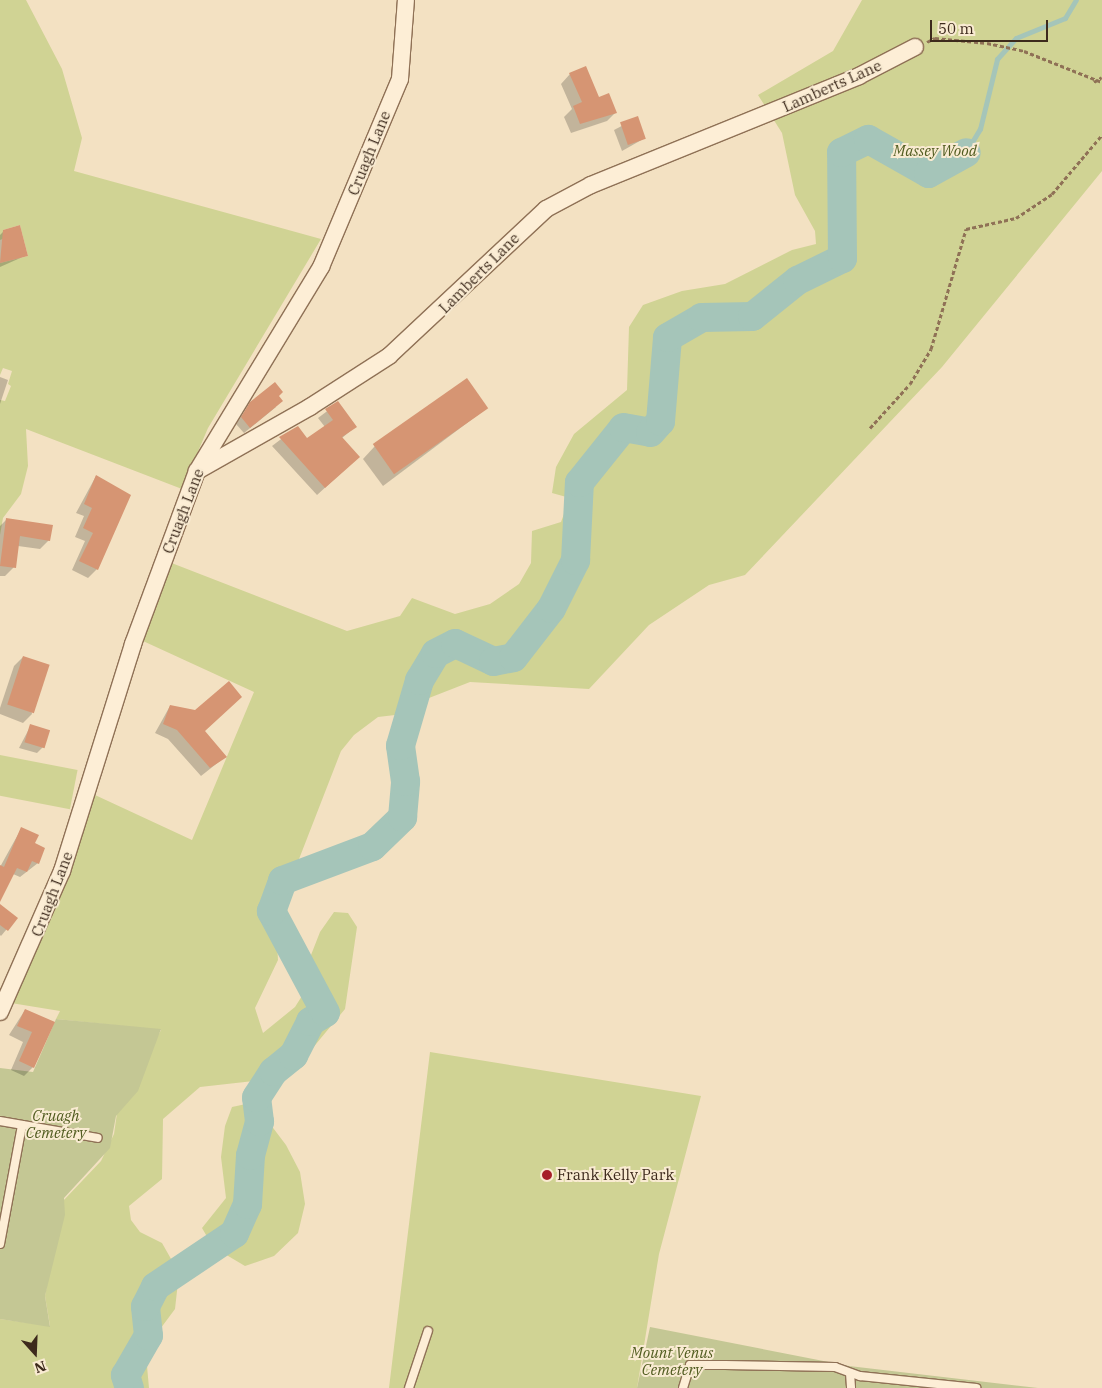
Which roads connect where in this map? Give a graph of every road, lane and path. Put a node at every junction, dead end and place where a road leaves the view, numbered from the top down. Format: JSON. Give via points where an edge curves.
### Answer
{"nodes":[{"id":1,"x":406,"y":0,"type":"edge"},
{"id":2,"x":915,"y":47,"type":"joint"},
{"id":3,"x":1102,"y":76,"type":"edge"},
{"id":4,"x":1094,"y":82,"type":"junction"},
{"id":5,"x":1102,"y":82,"type":"edge"},
{"id":6,"x":1102,"y":135,"type":"edge"},
{"id":7,"x":870,"y":428,"type":"dead end"},
{"id":8,"x":197,"y":471,"type":"junction"},
{"id":9,"x":0,"y":1012,"type":"edge"},
{"id":10,"x":0,"y":1121,"type":"edge"},
{"id":11,"x":22,"y":1125,"type":"junction"},
{"id":12,"x":98,"y":1138,"type":"dead end"},
{"id":13,"x":0,"y":1244,"type":"edge"},
{"id":14,"x":428,"y":1331,"type":"dead end"},
{"id":15,"x":850,"y":1373,"type":"junction"},
{"id":16,"x":410,"y":1388,"type":"edge"},
{"id":17,"x":682,"y":1388,"type":"edge"},
{"id":18,"x":851,"y":1388,"type":"edge"},
{"id":19,"x":976,"y":1388,"type":"edge"}],
"edges":[{"from":1,"to":8,"type":"street","name":"Cruagh Lane","via":[[400,79],[340,229]]},
{"from":2,"to":4,"type":"path","via":[[935,38],[987,43],[1024,51]]},
{"from":2,"to":8,"type":"street","name":"Lamberts Lane","via":[[859,76],[591,185],[546,209],[389,356],[302,412]]},
{"from":3,"to":4,"type":"path"},
{"from":4,"to":5,"type":"path"},
{"from":6,"to":7,"type":"path","via":[[1052,194],[1016,218],[966,229],[931,349],[910,384]]},
{"from":8,"to":9,"type":"street","name":"Cruagh Lane","via":[[133,644],[62,871]]},
{"from":10,"to":11,"type":"lane"},
{"from":11,"to":12,"type":"lane"},
{"from":11,"to":13,"type":"lane"},
{"from":14,"to":16,"type":"lane"},
{"from":15,"to":17,"type":"lane","via":[[835,1367],[690,1366]]},
{"from":15,"to":18,"type":"lane"},
{"from":15,"to":19,"type":"lane"}]}
